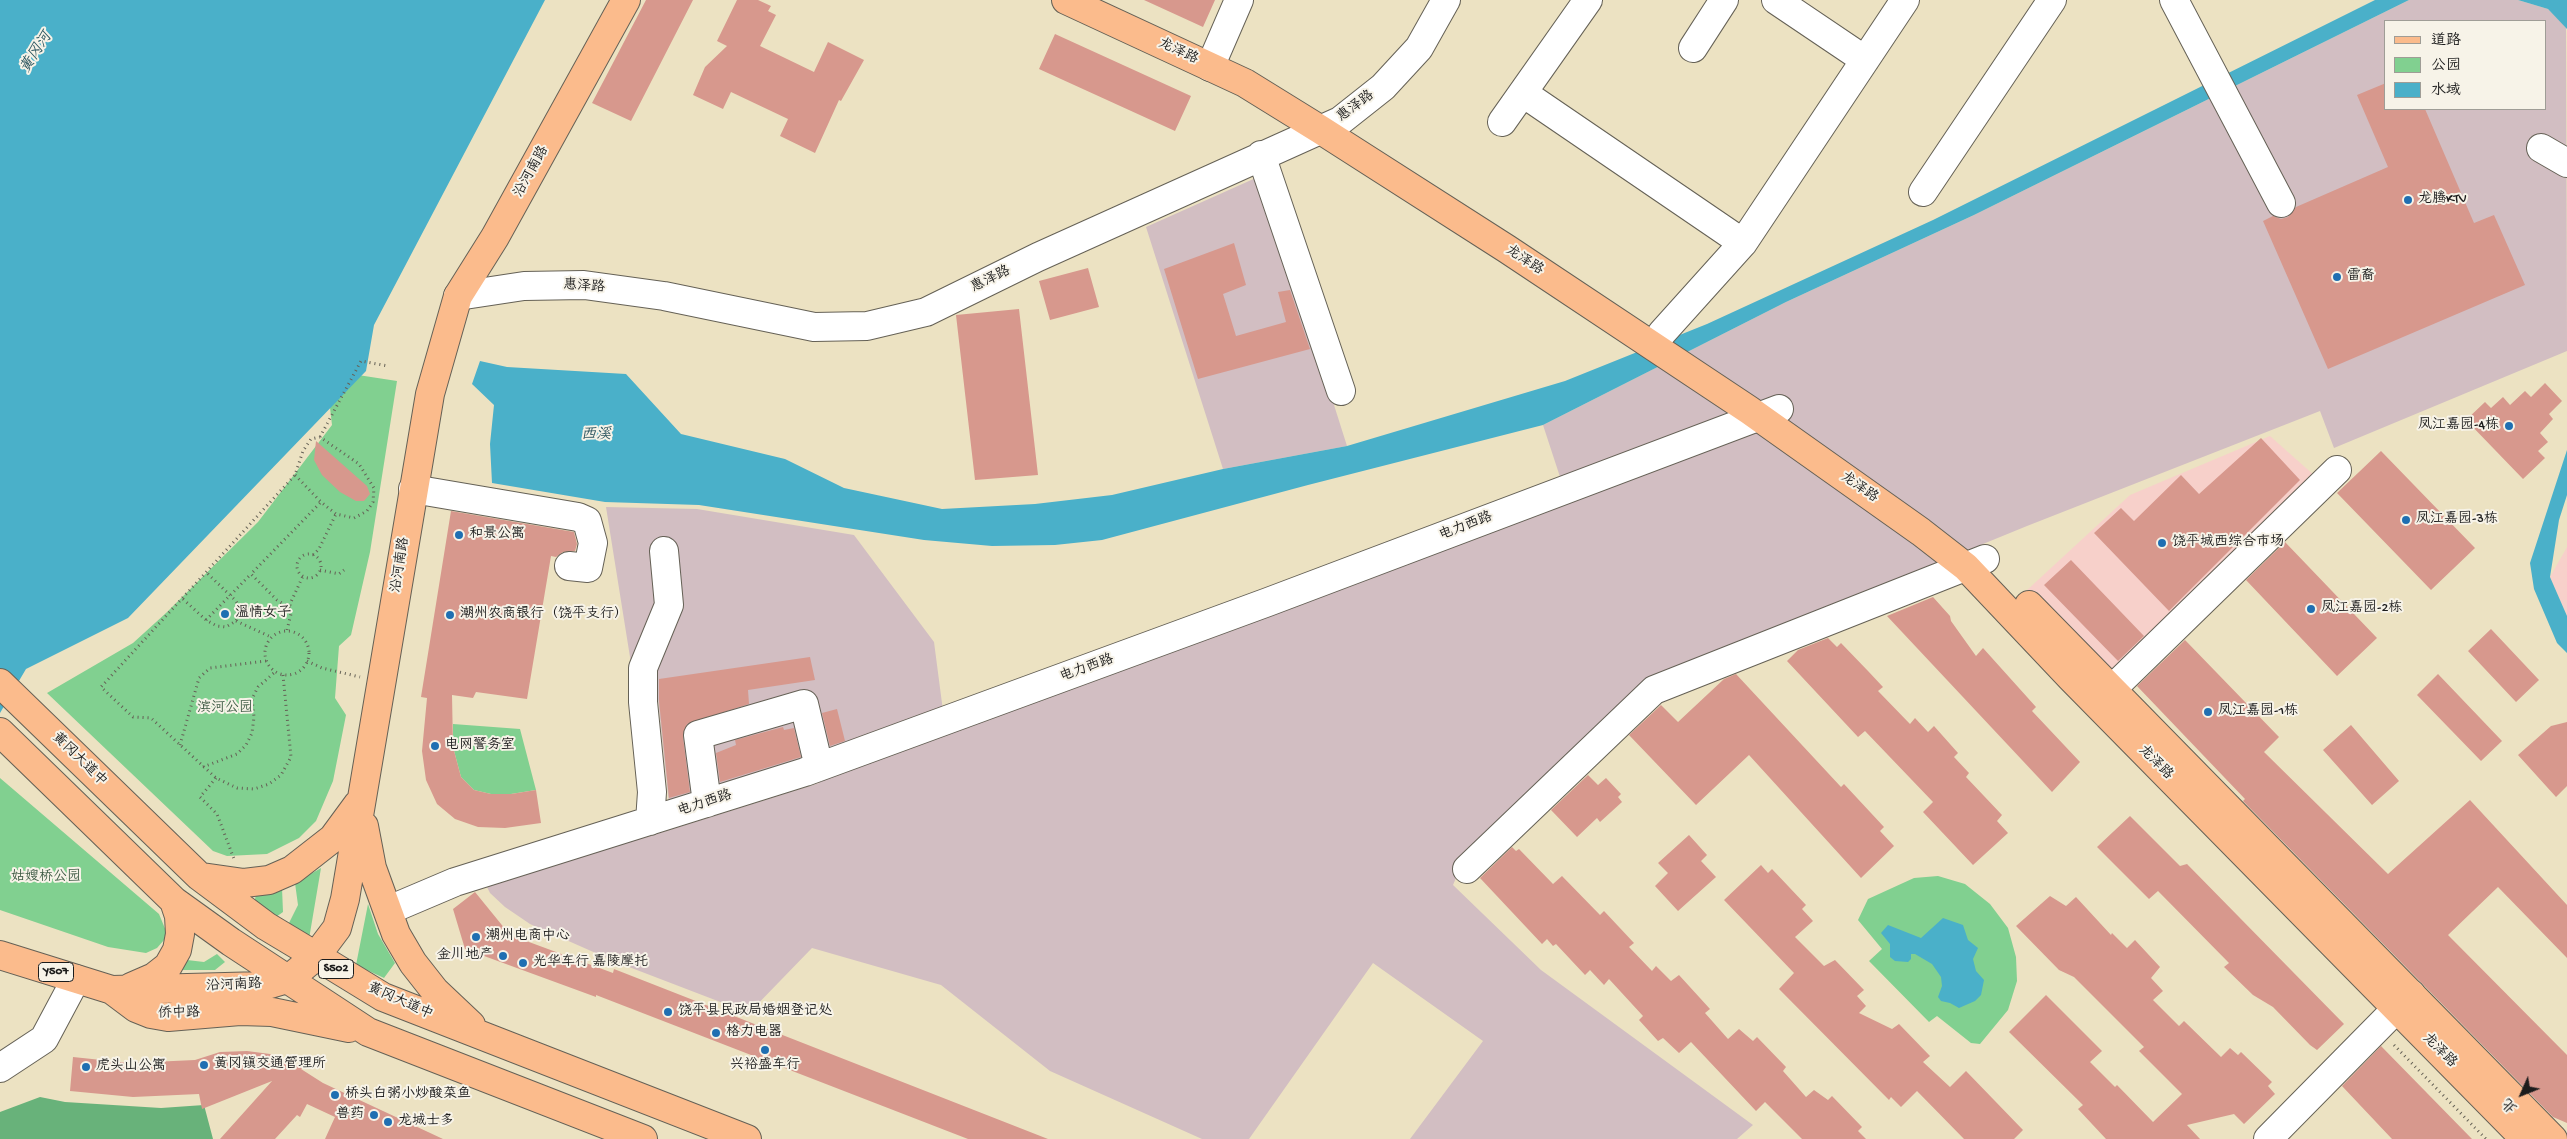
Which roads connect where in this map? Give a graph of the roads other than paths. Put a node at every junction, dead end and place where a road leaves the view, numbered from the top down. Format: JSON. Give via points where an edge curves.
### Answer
{"nodes":[{"id":1,"x":626,"y":0,"type":"edge"},
{"id":2,"x":1066,"y":0,"type":"edge"},
{"id":3,"x":1099,"y":0,"type":"edge"},
{"id":4,"x":1239,"y":0,"type":"edge"},
{"id":5,"x":1446,"y":0,"type":"edge"},
{"id":6,"x":1588,"y":0,"type":"edge"},
{"id":7,"x":1724,"y":0,"type":"edge"},
{"id":8,"x":1776,"y":0,"type":"edge"},
{"id":9,"x":1905,"y":0,"type":"edge"},
{"id":10,"x":2052,"y":0,"type":"edge"},
{"id":11,"x":2174,"y":0,"type":"edge"},
{"id":12,"x":1693,"y":48,"type":"dead end"},
{"id":13,"x":1213,"y":60,"type":"junction"},
{"id":14,"x":1865,"y":60,"type":"junction"},
{"id":15,"x":1523,"y":93,"type":"junction"},
{"id":16,"x":1502,"y":122,"type":"dead end"},
{"id":17,"x":1331,"y":126,"type":"junction"},
{"id":18,"x":2541,"y":148,"type":"dead end"},
{"id":19,"x":1261,"y":155,"type":"junction"},
{"id":20,"x":2567,"y":163,"type":"edge"},
{"id":21,"x":1923,"y":192,"type":"dead end"},
{"id":22,"x":2280,"y":203,"type":"dead end"},
{"id":23,"x":1743,"y":243,"type":"junction"},
{"id":24,"x":458,"y":296,"type":"junction"},
{"id":25,"x":1662,"y":333,"type":"junction"},
{"id":26,"x":1341,"y":391,"type":"dead end"},
{"id":27,"x":1769,"y":413,"type":"junction"},
{"id":28,"x":2337,"y":470,"type":"dead end"},
{"id":29,"x":413,"y":489,"type":"junction"},
{"id":30,"x":664,"y":550,"type":"dead end"},
{"id":31,"x":1975,"y":563,"type":"junction"},
{"id":32,"x":569,"y":566,"type":"dead end"},
{"id":33,"x":0,"y":683,"type":"edge"},
{"id":34,"x":2111,"y":690,"type":"junction"},
{"id":35,"x":6,"y":738,"type":"edge"},
{"id":36,"x":819,"y":767,"type":"junction"},
{"id":37,"x":362,"y":796,"type":"junction"},
{"id":38,"x":707,"y":803,"type":"junction"},
{"id":39,"x":650,"y":821,"type":"junction"},
{"id":40,"x":1467,"y":869,"type":"dead end"},
{"id":41,"x":199,"y":876,"type":"junction"},
{"id":42,"x":174,"y":901,"type":"junction"},
{"id":43,"x":389,"y":910,"type":"junction"},
{"id":44,"x":0,"y":955,"type":"edge"},
{"id":45,"x":316,"y":956,"type":"junction"},
{"id":46,"x":76,"y":979,"type":"junction"},
{"id":47,"x":286,"y":979,"type":"junction"},
{"id":48,"x":112,"y":990,"type":"junction"},
{"id":49,"x":2404,"y":1001,"type":"junction"},
{"id":50,"x":368,"y":1032,"type":"junction"},
{"id":51,"x":486,"y":1037,"type":"junction"},
{"id":52,"x":0,"y":1068,"type":"edge"},
{"id":53,"x":643,"y":1139,"type":"edge"},
{"id":54,"x":747,"y":1139,"type":"edge"},
{"id":55,"x":2268,"y":1139,"type":"edge"},
{"id":56,"x":2526,"y":1139,"type":"edge"},
{"id":57,"x":2553,"y":1139,"type":"edge"}],
"edges":[{"from":1,"to":24,"type":"main road","name":"沿河南路","via":[[495,237]]},
{"from":2,"to":13,"type":"main road","name":"龙泽路"},
{"from":3,"to":13,"type":"main road","name":"龙泽路"},
{"from":4,"to":13,"type":"street"},
{"from":5,"to":17,"type":"street","name":"惠泽路","via":[[1419,48],[1383,87]]},
{"from":6,"to":15,"type":"street"},
{"from":7,"to":12,"type":"street"},
{"from":8,"to":14,"type":"street"},
{"from":9,"to":14,"type":"street"},
{"from":10,"to":21,"type":"street"},
{"from":11,"to":22,"type":"street"},
{"from":13,"to":17,"type":"main road","name":"龙泽路","via":[[1268,79]]},
{"from":14,"to":23,"type":"street"},
{"from":15,"to":16,"type":"street"},
{"from":15,"to":23,"type":"street"},
{"from":17,"to":19,"type":"street","name":"惠泽路"},
{"from":17,"to":25,"type":"main road","name":"龙泽路"},
{"from":17,"to":27,"type":"main road","name":"龙泽路","via":[[1507,249]]},
{"from":18,"to":20,"type":"street"},
{"from":19,"to":24,"type":"street","name":"惠泽路","via":[[926,312],[867,326],[814,327],[664,296],[584,285],[524,286]]},
{"from":19,"to":26,"type":"street"},
{"from":23,"to":25,"type":"street"},
{"from":24,"to":29,"type":"main road","name":"沿河南路","via":[[430,394]]},
{"from":25,"to":27,"type":"main road","name":"龙泽路"},
{"from":27,"to":31,"type":"main road","name":"龙泽路","via":[[1956,535]]},
{"from":27,"to":36,"type":"street","name":"电力西路"},
{"from":28,"to":34,"type":"street"},
{"from":29,"to":32,"type":"street","via":[[588,521],[593,543],[588,568]]},
{"from":29,"to":37,"type":"main road","name":"沿河南路"},
{"from":30,"to":39,"type":"street","via":[[668,605],[643,668],[652,792]]},
{"from":31,"to":34,"type":"main road","name":"龙泽路"},
{"from":31,"to":40,"type":"street","via":[[1654,690]]},
{"from":31,"to":49,"type":"main road","name":"龙泽路","via":[[2071,678]]},
{"from":33,"to":41,"type":"main road","name":"黄冈大道中","number":"S502"},
{"from":34,"to":49,"type":"main road","name":"龙泽路"},
{"from":35,"to":42,"type":"main road","number":"S502"},
{"from":36,"to":38,"type":"street","name":"电力西路"},
{"from":36,"to":38,"type":"street","via":[[804,704],[698,736]]},
{"from":37,"to":41,"type":"main road","via":[[333,838],[292,870],[269,880],[244,883]]},
{"from":37,"to":43,"type":"main road","via":[[364,832],[372,868]]},
{"from":37,"to":45,"type":"main road","name":"沿河南路","via":[[337,928]]},
{"from":38,"to":39,"type":"street","name":"电力西路"},
{"from":39,"to":43,"type":"street","name":"电力西路","via":[[455,882]]},
{"from":41,"to":45,"type":"main road","name":"黄冈大道中","number":"S502","via":[[266,926]]},
{"from":42,"to":47,"type":"main road","number":"S502"},
{"from":42,"to":48,"type":"main road","via":[[180,934],[177,950],[168,966],[140,984]]},
{"from":43,"to":51,"type":"main road","via":[[396,934],[413,963],[441,997]]},
{"from":44,"to":46,"type":"main road","name":"侨中路","number":"Y507"},
{"from":45,"to":47,"type":"main road","name":"沿河南路"},
{"from":45,"to":51,"type":"main road","name":"黄冈大道中","number":"S502","via":[[383,997]]},
{"from":46,"to":48,"type":"main road","name":"侨中路","number":"Y507"},
{"from":46,"to":52,"type":"street","via":[[44,1039]]},
{"from":47,"to":48,"type":"main road","name":"沿河南路","via":[[263,986]]},
{"from":47,"to":50,"type":"main road","number":"S502"},
{"from":48,"to":50,"type":"main road","name":"侨中路","via":[[136,1008],[151,1014],[272,1012]]},
{"from":49,"to":55,"type":"street"},
{"from":49,"to":56,"type":"main road","name":"龙泽路"},
{"from":49,"to":57,"type":"main road","name":"龙泽路"},
{"from":50,"to":53,"type":"main road","number":"S502"},
{"from":51,"to":54,"type":"main road","name":"黄冈大道中","number":"S502"}]}
